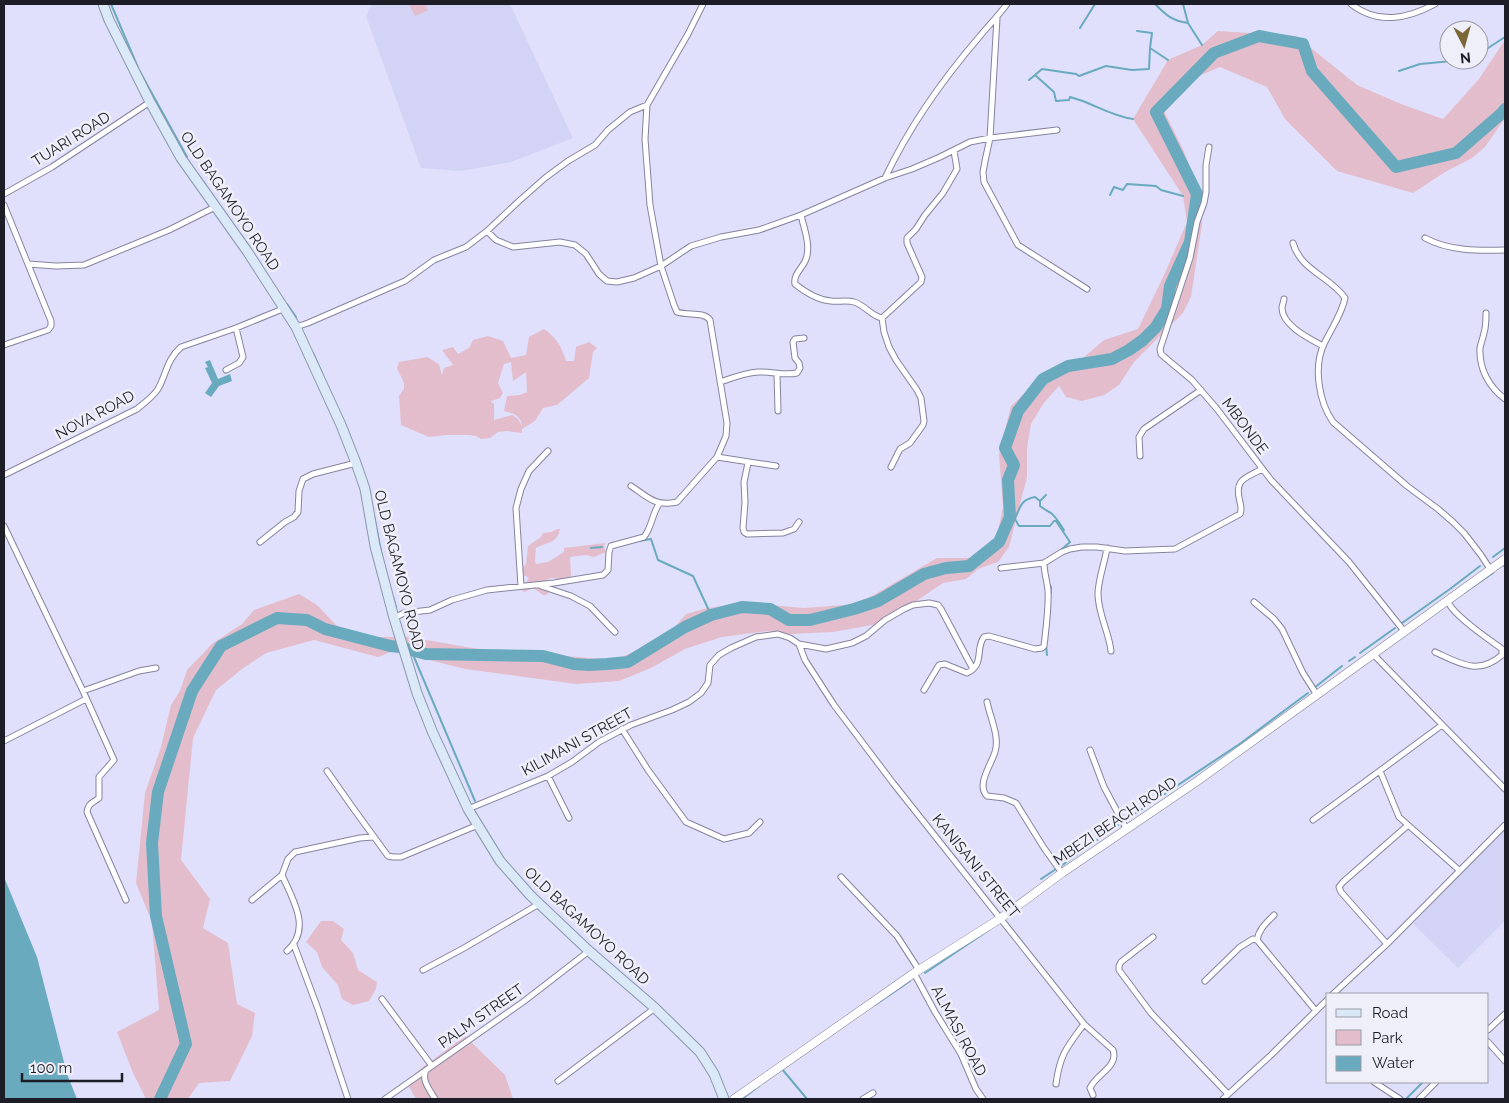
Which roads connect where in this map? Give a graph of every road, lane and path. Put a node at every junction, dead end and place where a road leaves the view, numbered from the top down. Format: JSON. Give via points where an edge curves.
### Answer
{"nodes":[{"id":1,"x":103,"y":4,"type":"edge"},
{"id":2,"x":703,"y":4,"type":"edge"},
{"id":3,"x":1351,"y":4,"type":"edge"},
{"id":4,"x":1435,"y":4,"type":"edge"},
{"id":5,"x":1006,"y":5,"type":"edge"},
{"id":6,"x":997,"y":18,"type":"junction"},
{"id":7,"x":150,"y":102,"type":"junction"},
{"id":8,"x":647,"y":105,"type":"junction"},
{"id":9,"x":1057,"y":130,"type":"dead end"},
{"id":10,"x":990,"y":138,"type":"junction"},
{"id":11,"x":1209,"y":147,"type":"dead end"},
{"id":12,"x":954,"y":150,"type":"junction"},
{"id":13,"x":885,"y":178,"type":"junction"},
{"id":14,"x":4,"y":194,"type":"edge"},
{"id":15,"x":4,"y":205,"type":"edge"},
{"id":16,"x":215,"y":207,"type":"junction"},
{"id":17,"x":801,"y":215,"type":"junction"},
{"id":18,"x":487,"y":231,"type":"junction"},
{"id":19,"x":1424,"y":238,"type":"dead end"},
{"id":20,"x":1293,"y":243,"type":"dead end"},
{"id":21,"x":1505,"y":250,"type":"edge"},
{"id":22,"x":28,"y":264,"type":"junction"},
{"id":23,"x":662,"y":266,"type":"junction"},
{"id":24,"x":1087,"y":290,"type":"dead end"},
{"id":25,"x":1284,"y":299,"type":"dead end"},
{"id":26,"x":285,"y":308,"type":"junction"},
{"id":27,"x":1486,"y":313,"type":"dead end"},
{"id":28,"x":882,"y":318,"type":"junction"},
{"id":29,"x":296,"y":327,"type":"junction"},
{"id":30,"x":236,"y":328,"type":"junction"},
{"id":31,"x":804,"y":338,"type":"dead end"},
{"id":32,"x":4,"y":345,"type":"edge"},
{"id":33,"x":1323,"y":346,"type":"junction"},
{"id":34,"x":226,"y":370,"type":"dead end"},
{"id":35,"x":777,"y":374,"type":"junction"},
{"id":36,"x":720,"y":382,"type":"junction"},
{"id":37,"x":1201,"y":390,"type":"junction"},
{"id":38,"x":1505,"y":399,"type":"edge"},
{"id":39,"x":778,"y":411,"type":"dead end"},
{"id":40,"x":548,"y":450,"type":"dead end"},
{"id":41,"x":1140,"y":456,"type":"dead end"},
{"id":42,"x":717,"y":457,"type":"junction"},
{"id":43,"x":356,"y":463,"type":"junction"},
{"id":44,"x":748,"y":463,"type":"junction"},
{"id":45,"x":776,"y":466,"type":"dead end"},
{"id":46,"x":891,"y":467,"type":"dead end"},
{"id":47,"x":1262,"y":469,"type":"junction"},
{"id":48,"x":4,"y":476,"type":"edge"},
{"id":49,"x":632,"y":486,"type":"dead end"},
{"id":50,"x":660,"y":504,"type":"junction"},
{"id":51,"x":799,"y":522,"type":"dead end"},
{"id":52,"x":4,"y":526,"type":"edge"},
{"id":53,"x":260,"y":542,"type":"dead end"},
{"id":54,"x":1107,"y":548,"type":"junction"},
{"id":55,"x":1044,"y":563,"type":"junction"},
{"id":56,"x":1503,"y":563,"type":"edge"},
{"id":57,"x":1001,"y":568,"type":"dead end"},
{"id":58,"x":1490,"y":569,"type":"junction"},
{"id":59,"x":538,"y":585,"type":"junction"},
{"id":60,"x":521,"y":586,"type":"junction"},
{"id":61,"x":1448,"y":601,"type":"junction"},
{"id":62,"x":1254,"y":602,"type":"dead end"},
{"id":63,"x":394,"y":618,"type":"junction"},
{"id":64,"x":1404,"y":631,"type":"junction"},
{"id":65,"x":615,"y":632,"type":"dead end"},
{"id":66,"x":799,"y":644,"type":"junction"},
{"id":67,"x":1111,"y":651,"type":"dead end"},
{"id":68,"x":1435,"y":652,"type":"dead end"},
{"id":69,"x":1373,"y":654,"type":"junction"},
{"id":70,"x":156,"y":668,"type":"dead end"},
{"id":71,"x":974,"y":669,"type":"junction"},
{"id":72,"x":924,"y":690,"type":"dead end"},
{"id":73,"x":83,"y":691,"type":"junction"},
{"id":74,"x":1317,"y":695,"type":"junction"},
{"id":75,"x":86,"y":699,"type":"junction"},
{"id":76,"x":987,"y":702,"type":"dead end"},
{"id":77,"x":1442,"y":725,"type":"junction"},
{"id":78,"x":622,"y":729,"type":"junction"},
{"id":79,"x":4,"y":741,"type":"edge"},
{"id":80,"x":1090,"y":750,"type":"dead end"},
{"id":81,"x":328,"y":771,"type":"dead end"},
{"id":82,"x":1380,"y":771,"type":"junction"},
{"id":83,"x":548,"y":776,"type":"junction"},
{"id":84,"x":1505,"y":789,"type":"edge"},
{"id":85,"x":468,"y":809,"type":"junction"},
{"id":86,"x":569,"y":818,"type":"dead end"},
{"id":87,"x":1313,"y":820,"type":"dead end"},
{"id":88,"x":760,"y":822,"type":"dead end"},
{"id":89,"x":478,"y":825,"type":"junction"},
{"id":90,"x":1505,"y":825,"type":"edge"},
{"id":91,"x":1407,"y":826,"type":"junction"},
{"id":92,"x":1126,"y":830,"type":"junction"},
{"id":93,"x":373,"y":837,"type":"junction"},
{"id":94,"x":1459,"y":870,"type":"junction"},
{"id":95,"x":1062,"y":873,"type":"junction"},
{"id":96,"x":282,"y":875,"type":"junction"},
{"id":97,"x":841,"y":877,"type":"dead end"},
{"id":98,"x":126,"y":900,"type":"dead end"},
{"id":99,"x":252,"y":900,"type":"dead end"},
{"id":100,"x":539,"y":904,"type":"junction"},
{"id":101,"x":1274,"y":915,"type":"dead end"},
{"id":102,"x":1001,"y":918,"type":"junction"},
{"id":103,"x":1153,"y":937,"type":"dead end"},
{"id":104,"x":1257,"y":940,"type":"junction"},
{"id":105,"x":1387,"y":944,"type":"junction"},
{"id":106,"x":294,"y":945,"type":"junction"},
{"id":107,"x":287,"y":951,"type":"dead end"},
{"id":108,"x":589,"y":951,"type":"junction"},
{"id":109,"x":422,"y":970,"type":"dead end"},
{"id":110,"x":917,"y":972,"type":"junction"},
{"id":111,"x":1205,"y":981,"type":"dead end"},
{"id":112,"x":1334,"y":993,"type":"edge"},
{"id":113,"x":382,"y":999,"type":"dead end"},
{"id":114,"x":1326,"y":1002,"type":"edge"},
{"id":115,"x":655,"y":1008,"type":"junction"},
{"id":116,"x":1316,"y":1010,"type":"junction"},
{"id":117,"x":1505,"y":1014,"type":"edge"},
{"id":118,"x":1084,"y":1024,"type":"junction"},
{"id":119,"x":1489,"y":1029,"type":"edge"},
{"id":120,"x":1489,"y":1043,"type":"edge"},
{"id":121,"x":1505,"y":1061,"type":"edge"},
{"id":122,"x":432,"y":1066,"type":"junction"},
{"id":123,"x":426,"y":1070,"type":"junction"},
{"id":124,"x":558,"y":1081,"type":"dead end"},
{"id":125,"x":1376,"y":1083,"type":"edge"},
{"id":126,"x":1435,"y":1083,"type":"edge"},
{"id":127,"x":1056,"y":1084,"type":"dead end"},
{"id":128,"x":873,"y":1093,"type":"dead end"},
{"id":129,"x":1228,"y":1094,"type":"junction"},
{"id":130,"x":1093,"y":1095,"type":"dead end"},
{"id":131,"x":348,"y":1099,"type":"edge"},
{"id":132,"x":385,"y":1099,"type":"edge"},
{"id":133,"x":435,"y":1099,"type":"edge"},
{"id":134,"x":724,"y":1099,"type":"edge"},
{"id":135,"x":734,"y":1099,"type":"edge"},
{"id":136,"x":863,"y":1099,"type":"edge"},
{"id":137,"x":983,"y":1099,"type":"edge"},
{"id":138,"x":1223,"y":1099,"type":"edge"},
{"id":139,"x":1400,"y":1099,"type":"edge"},
{"id":140,"x":1419,"y":1099,"type":"edge"}],
"edges":[{"from":1,"to":7,"type":"main road","name":"OLD BAGAMOYO ROAD"},
{"from":2,"to":8,"type":"street"},
{"from":3,"to":4,"type":"street","via":[[1368,14],[1386,18],[1410,15]]},
{"from":5,"to":6,"type":"street"},
{"from":6,"to":10,"type":"street"},
{"from":6,"to":13,"type":"street","via":[[926,106],[899,148]]},
{"from":7,"to":14,"type":"street","name":"TUARI ROAD","via":[[52,167]]},
{"from":7,"to":16,"type":"main road","name":"OLD BAGAMOYO ROAD","via":[[181,158]]},
{"from":8,"to":18,"type":"street","via":[[630,112],[595,145],[545,178]]},
{"from":8,"to":23,"type":"street","via":[[645,139],[650,205]]},
{"from":9,"to":10,"type":"street"},
{"from":10,"to":12,"type":"street","via":[[970,142]]},
{"from":10,"to":24,"type":"street","via":[[984,182],[1018,246]]},
{"from":11,"to":37,"type":"street","name":"MBONDE","via":[[1206,192],[1190,258],[1160,345],[1162,354]]},
{"from":12,"to":13,"type":"street"},
{"from":12,"to":28,"type":"street","via":[[957,169],[943,193],[907,238],[921,282]]},
{"from":13,"to":17,"type":"street"},
{"from":15,"to":22,"type":"street"},
{"from":16,"to":22,"type":"street","via":[[84,265]]},
{"from":16,"to":26,"type":"main road","name":"OLD BAGAMOYO ROAD"},
{"from":17,"to":23,"type":"street","via":[[759,230],[691,246]]},
{"from":17,"to":28,"type":"street","via":[[808,250],[795,284],[816,297],[853,302]]},
{"from":18,"to":23,"type":"street","via":[[496,240],[513,247],[560,242],[575,245],[607,281],[634,278]]},
{"from":18,"to":29,"type":"street","via":[[466,247],[434,260],[405,281]]},
{"from":19,"to":21,"type":"street","via":[[1458,248]]},
{"from":20,"to":33,"type":"street","via":[[1303,262],[1345,298]]},
{"from":22,"to":32,"type":"street","via":[[51,326],[48,330]]},
{"from":23,"to":36,"type":"street","via":[[677,312],[703,314],[710,320]]},
{"from":25,"to":33,"type":"street","via":[[1282,307],[1286,319],[1298,332]]},
{"from":26,"to":29,"type":"main road","name":"OLD BAGAMOYO ROAD"},
{"from":26,"to":30,"type":"street","name":"NOVA ROAD"},
{"from":27,"to":38,"type":"street","via":[[1481,358],[1488,381]]},
{"from":28,"to":46,"type":"street","via":[[889,347],[921,398],[924,421],[910,443],[900,449]]},
{"from":29,"to":43,"type":"main road","name":"OLD BAGAMOYO ROAD"},
{"from":30,"to":34,"type":"street","via":[[243,357]]},
{"from":30,"to":48,"type":"street","name":"NOVA ROAD","via":[[174,352],[158,390],[137,409]]},
{"from":31,"to":35,"type":"street","via":[[793,342],[800,368],[797,373]]},
{"from":33,"to":58,"type":"street","via":[[1318,368],[1327,414],[1407,486],[1453,522]]},
{"from":35,"to":36,"type":"street","via":[[759,372]]},
{"from":35,"to":39,"type":"street"},
{"from":36,"to":42,"type":"street","via":[[727,423],[724,444]]},
{"from":37,"to":41,"type":"street","via":[[1144,429],[1139,437]]},
{"from":37,"to":47,"type":"street","name":"MBONDE"},
{"from":40,"to":60,"type":"street","via":[[530,472],[516,508]]},
{"from":42,"to":44,"type":"street"},
{"from":42,"to":50,"type":"street","via":[[677,502]]},
{"from":43,"to":53,"type":"street","via":[[303,479],[298,512]]},
{"from":43,"to":63,"type":"main road","name":"OLD BAGAMOYO ROAD","via":[[365,489],[375,546]]},
{"from":44,"to":45,"type":"street"},
{"from":44,"to":51,"type":"street","via":[[744,482],[744,532],[783,533],[794,529]]},
{"from":47,"to":54,"type":"street","via":[[1238,485],[1240,514],[1180,547],[1125,551]]},
{"from":47,"to":64,"type":"street","name":"MBONDE","via":[[1349,562]]},
{"from":49,"to":50,"type":"street"},
{"from":50,"to":59,"type":"street","via":[[644,537],[611,546],[606,573],[599,577]]},
{"from":52,"to":73,"type":"street"},
{"from":54,"to":55,"type":"street","via":[[1070,549]]},
{"from":54,"to":67,"type":"street","via":[[1098,592]]},
{"from":55,"to":57,"type":"street"},
{"from":55,"to":71,"type":"street","via":[[1048,589],[1044,646],[1034,649],[984,637]]},
{"from":56,"to":58,"type":"main road","name":"MBEZI BEACH ROAD"},
{"from":58,"to":61,"type":"main road","name":"MBEZI BEACH ROAD"},
{"from":59,"to":60,"type":"street"},
{"from":59,"to":65,"type":"street","via":[[590,606]]},
{"from":60,"to":63,"type":"street","via":[[487,590],[430,610],[404,613]]},
{"from":61,"to":64,"type":"main road","name":"MBEZI BEACH ROAD"},
{"from":61,"to":68,"type":"street","via":[[1459,615],[1502,648],[1502,655],[1495,661],[1465,666]]},
{"from":62,"to":74,"type":"street","via":[[1282,629],[1303,674]]},
{"from":63,"to":85,"type":"main road","name":"OLD BAGAMOYO ROAD","via":[[432,731]]},
{"from":64,"to":69,"type":"main road","name":"MBEZI BEACH ROAD"},
{"from":66,"to":71,"type":"street","name":"KILIMANI STREET","via":[[826,649],[852,643],[904,609],[929,603],[941,609]]},
{"from":66,"to":78,"type":"street","name":"KILIMANI STREET","via":[[778,634],[756,637],[731,648],[710,665],[708,683],[689,702]]},
{"from":66,"to":102,"type":"street","name":"KANISANI STREET","via":[[805,660],[831,701]]},
{"from":69,"to":74,"type":"main road","name":"MBEZI BEACH ROAD"},
{"from":69,"to":77,"type":"street"},
{"from":70,"to":73,"type":"street"},
{"from":71,"to":72,"type":"street","via":[[967,673],[945,664],[939,665]]},
{"from":73,"to":75,"type":"street"},
{"from":74,"to":92,"type":"main road","name":"MBEZI BEACH ROAD"},
{"from":75,"to":79,"type":"street"},
{"from":75,"to":98,"type":"street","via":[[114,760],[99,777],[99,798],[90,803],[87,812]]},
{"from":76,"to":95,"type":"street","via":[[997,742],[983,792],[987,796],[1016,803]]},
{"from":77,"to":82,"type":"street"},
{"from":77,"to":84,"type":"street"},
{"from":78,"to":83,"type":"street","name":"KILIMANI STREET"},
{"from":78,"to":88,"type":"street","via":[[686,822],[724,839],[749,833]]},
{"from":80,"to":92,"type":"street"},
{"from":81,"to":93,"type":"street"},
{"from":82,"to":87,"type":"street"},
{"from":82,"to":91,"type":"street","via":[[1399,817]]},
{"from":83,"to":85,"type":"street","name":"KILIMANI STREET"},
{"from":83,"to":86,"type":"street"},
{"from":85,"to":89,"type":"main road","name":"OLD BAGAMOYO ROAD"},
{"from":89,"to":93,"type":"street","via":[[401,857],[388,856]]},
{"from":89,"to":100,"type":"main road","name":"OLD BAGAMOYO ROAD","via":[[500,861]]},
{"from":90,"to":94,"type":"street"},
{"from":91,"to":94,"type":"street"},
{"from":91,"to":105,"type":"street","via":[[1340,886],[1341,892]]},
{"from":92,"to":95,"type":"main road","name":"MBEZI BEACH ROAD"},
{"from":93,"to":96,"type":"street","via":[[295,852],[288,859]]},
{"from":94,"to":105,"type":"street"},
{"from":95,"to":102,"type":"main road","name":"MBEZI BEACH ROAD"},
{"from":96,"to":99,"type":"street"},
{"from":96,"to":106,"type":"street","via":[[298,912],[298,934]]},
{"from":97,"to":110,"type":"street","name":"ALMASI ROAD","via":[[897,936]]},
{"from":100,"to":108,"type":"main road","name":"OLD BAGAMOYO ROAD"},
{"from":100,"to":109,"type":"street"},
{"from":101,"to":104,"type":"street","via":[[1261,929]]},
{"from":102,"to":110,"type":"main road","name":"MBEZI BEACH ROAD"},
{"from":102,"to":118,"type":"street","name":"KANISANI STREET"},
{"from":103,"to":129,"type":"street","via":[[1121,962],[1120,970],[1151,1013]]},
{"from":104,"to":111,"type":"street","via":[[1240,947]]},
{"from":104,"to":116,"type":"street"},
{"from":105,"to":112,"type":"street"},
{"from":106,"to":107,"type":"street"},
{"from":106,"to":131,"type":"street"},
{"from":108,"to":115,"type":"main road","name":"OLD BAGAMOYO ROAD"},
{"from":108,"to":122,"type":"street","name":"PALM STREET"},
{"from":110,"to":135,"type":"main road","name":"MBEZI BEACH ROAD"},
{"from":110,"to":137,"type":"street","name":"ALMASI ROAD","via":[[934,1012],[961,1054]]},
{"from":113,"to":122,"type":"street"},
{"from":114,"to":116,"type":"street"},
{"from":115,"to":124,"type":"street"},
{"from":115,"to":134,"type":"main road","name":"OLD BAGAMOYO ROAD","via":[[700,1052]]},
{"from":116,"to":129,"type":"street"},
{"from":117,"to":119,"type":"street"},
{"from":118,"to":127,"type":"street","via":[[1063,1053]]},
{"from":118,"to":130,"type":"street","name":"KANISANI STREET","via":[[1114,1050],[1115,1055],[1113,1062],[1092,1082]]},
{"from":120,"to":121,"type":"street"},
{"from":122,"to":123,"type":"street","name":"PALM STREET"},
{"from":123,"to":132,"type":"street","name":"PALM STREET"},
{"from":123,"to":133,"type":"street","via":[[425,1081]]},
{"from":125,"to":139,"type":"street"},
{"from":126,"to":140,"type":"street"},
{"from":128,"to":136,"type":"street"},
{"from":129,"to":138,"type":"street"}]}
